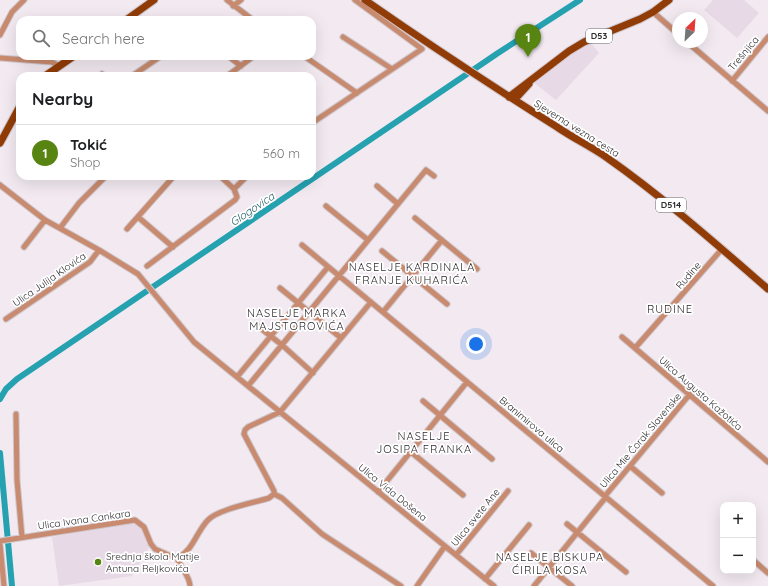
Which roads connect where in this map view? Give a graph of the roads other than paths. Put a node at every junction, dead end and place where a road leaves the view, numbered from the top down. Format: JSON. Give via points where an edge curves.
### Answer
{"nodes":[{"id":1,"x":24,"y":0,"type":"edge"},
{"id":2,"x":154,"y":0,"type":"edge"},
{"id":3,"x":227,"y":0,"type":"edge"},
{"id":4,"x":241,"y":0,"type":"edge"},
{"id":5,"x":355,"y":0,"type":"edge"},
{"id":6,"x":365,"y":0,"type":"edge"},
{"id":7,"x":669,"y":0,"type":"edge"},
{"id":8,"x":233,"y":6,"type":"junction"},
{"id":9,"x":653,"y":12,"type":"junction"},
{"id":10,"x":132,"y":16,"type":"edge"},
{"id":11,"x":247,"y":16,"type":"edge"},
{"id":12,"x":387,"y":19,"type":"junction"},
{"id":13,"x":672,"y":29,"type":"edge"},
{"id":14,"x":0,"y":35,"type":"edge"},
{"id":15,"x":343,"y":37,"type":"dead end"},
{"id":16,"x":768,"y":37,"type":"edge"},
{"id":17,"x":694,"y":48,"type":"edge"},
{"id":18,"x":0,"y":58,"type":"edge"},
{"id":19,"x":16,"y":59,"type":"edge"},
{"id":20,"x":26,"y":60,"type":"edge"},
{"id":21,"x":68,"y":60,"type":"edge"},
{"id":22,"x":155,"y":60,"type":"edge"},
{"id":23,"x":233,"y":60,"type":"edge"},
{"id":24,"x":249,"y":60,"type":"edge"},
{"id":25,"x":310,"y":60,"type":"edge"},
{"id":26,"x":59,"y":66,"type":"junction"},
{"id":27,"x":241,"y":66,"type":"junction"},
{"id":28,"x":392,"y":70,"type":"junction"},
{"id":29,"x":51,"y":72,"type":"edge"},
{"id":30,"x":138,"y":72,"type":"edge"},
{"id":31,"x":233,"y":72,"type":"edge"},
{"id":32,"x":533,"y":79,"type":"junction"},
{"id":33,"x":732,"y":81,"type":"junction"},
{"id":34,"x":524,"y":90,"type":"junction"},
{"id":35,"x":357,"y":92,"type":"junction"},
{"id":36,"x":510,"y":97,"type":"junction"},
{"id":37,"x":530,"y":110,"type":"junction"},
{"id":38,"x":768,"y":111,"type":"edge"},
{"id":39,"x":16,"y":114,"type":"edge"},
{"id":40,"x":316,"y":120,"type":"edge"},
{"id":41,"x":0,"y":144,"type":"edge"},
{"id":42,"x":434,"y":176,"type":"dead end"},
{"id":43,"x":100,"y":180,"type":"edge"},
{"id":44,"x":170,"y":180,"type":"edge"},
{"id":45,"x":224,"y":180,"type":"edge"},
{"id":46,"x":243,"y":180,"type":"edge"},
{"id":47,"x":0,"y":185,"type":"edge"},
{"id":48,"x":377,"y":186,"type":"dead end"},
{"id":49,"x":234,"y":189,"type":"junction"},
{"id":50,"x":398,"y":204,"type":"junction"},
{"id":51,"x":326,"y":206,"type":"dead end"},
{"id":52,"x":138,"y":217,"type":"junction"},
{"id":53,"x":415,"y":218,"type":"dead end"},
{"id":54,"x":45,"y":220,"type":"junction"},
{"id":55,"x":60,"y":228,"type":"junction"},
{"id":56,"x":127,"y":229,"type":"dead end"},
{"id":57,"x":368,"y":240,"type":"junction"},
{"id":58,"x":442,"y":240,"type":"junction"},
{"id":59,"x":302,"y":244,"type":"dead end"},
{"id":60,"x":24,"y":246,"type":"dead end"},
{"id":61,"x":173,"y":246,"type":"junction"},
{"id":62,"x":99,"y":250,"type":"junction"},
{"id":63,"x":722,"y":250,"type":"junction"},
{"id":64,"x":382,"y":251,"type":"dead end"},
{"id":65,"x":147,"y":266,"type":"dead end"},
{"id":66,"x":328,"y":267,"type":"junction"},
{"id":67,"x":477,"y":269,"type":"dead end"},
{"id":68,"x":339,"y":276,"type":"junction"},
{"id":69,"x":412,"y":276,"type":"junction"},
{"id":70,"x":280,"y":288,"type":"dead end"},
{"id":71,"x":768,"y":289,"type":"edge"},
{"id":72,"x":371,"y":302,"type":"junction"},
{"id":73,"x":298,"y":303,"type":"junction"},
{"id":74,"x":447,"y":304,"type":"dead end"},
{"id":75,"x":309,"y":312,"type":"junction"},
{"id":76,"x":383,"y":312,"type":"junction"},
{"id":77,"x":6,"y":319,"type":"dead end"},
{"id":78,"x":259,"y":327,"type":"dead end"},
{"id":79,"x":271,"y":336,"type":"junction"},
{"id":80,"x":622,"y":337,"type":"dead end"},
{"id":81,"x":341,"y":338,"type":"junction"},
{"id":82,"x":282,"y":345,"type":"junction"},
{"id":83,"x":635,"y":348,"type":"junction"},
{"id":84,"x":313,"y":373,"type":"junction"},
{"id":85,"x":237,"y":377,"type":"junction"},
{"id":86,"x":467,"y":382,"type":"junction"},
{"id":87,"x":248,"y":386,"type":"junction"},
{"id":88,"x":690,"y":394,"type":"junction"},
{"id":89,"x":423,"y":401,"type":"dead end"},
{"id":90,"x":280,"y":412,"type":"junction"},
{"id":91,"x":16,"y":414,"type":"dead end"},
{"id":92,"x":440,"y":416,"type":"junction"},
{"id":93,"x":411,"y":452,"type":"junction"},
{"id":94,"x":492,"y":459,"type":"dead end"},
{"id":95,"x":768,"y":462,"type":"edge"},
{"id":96,"x":630,"y":466,"type":"junction"},
{"id":97,"x":508,"y":491,"type":"dead end"},
{"id":98,"x":378,"y":492,"type":"junction"},
{"id":99,"x":662,"y":493,"type":"dead end"},
{"id":100,"x":274,"y":494,"type":"junction"},
{"id":101,"x":463,"y":495,"type":"dead end"},
{"id":102,"x":605,"y":497,"type":"junction"},
{"id":103,"x":567,"y":524,"type":"dead end"},
{"id":104,"x":529,"y":525,"type":"dead end"},
{"id":105,"x":578,"y":532,"type":"junction"},
{"id":106,"x":20,"y":538,"type":"junction"},
{"id":107,"x":1,"y":542,"type":"edge"},
{"id":108,"x":445,"y":546,"type":"junction"},
{"id":109,"x":531,"y":553,"type":"dead end"},
{"id":110,"x":456,"y":555,"type":"junction"},
{"id":111,"x":177,"y":557,"type":"junction"},
{"id":112,"x":756,"y":563,"type":"edge"},
{"id":113,"x":549,"y":567,"type":"junction"},
{"id":114,"x":626,"y":572,"type":"dead end"},
{"id":115,"x":768,"y":573,"type":"edge"},
{"id":116,"x":485,"y":579,"type":"junction"},
{"id":117,"x":4,"y":586,"type":"edge"},
{"id":118,"x":190,"y":586,"type":"edge"},
{"id":119,"x":401,"y":586,"type":"edge"},
{"id":120,"x":417,"y":586,"type":"edge"},
{"id":121,"x":494,"y":586,"type":"edge"},
{"id":122,"x":534,"y":586,"type":"edge"},
{"id":123,"x":572,"y":586,"type":"edge"},
{"id":124,"x":713,"y":586,"type":"edge"}],
"edges":[{"from":1,"to":14,"type":"street","via":[[12,12]]},
{"from":2,"to":10,"type":"main road"},
{"from":3,"to":8,"type":"street"},
{"from":4,"to":8,"type":"street"},
{"from":5,"to":12,"type":"street"},
{"from":6,"to":12,"type":"main road","name":"Sjeverna vezna cesta"},
{"from":7,"to":9,"type":"main road","number":"D53"},
{"from":8,"to":11,"type":"street"},
{"from":9,"to":13,"type":"street"},
{"from":9,"to":32,"type":"main road","number":"D53","via":[[574,48]]},
{"from":12,"to":28,"type":"street","via":[[422,49]]},
{"from":12,"to":36,"type":"main road","name":"Sjeverna vezna cesta"},
{"from":15,"to":28,"type":"street"},
{"from":16,"to":33,"type":"street","name":"Trešnjica"},
{"from":17,"to":33,"type":"street","name":"Trešnjica"},
{"from":18,"to":19,"type":"street"},
{"from":20,"to":26,"type":"street","via":[[52,62]]},
{"from":21,"to":26,"type":"main road"},
{"from":22,"to":30,"type":"street"},
{"from":23,"to":27,"type":"street"},
{"from":24,"to":27,"type":"street"},
{"from":25,"to":35,"type":"street"},
{"from":26,"to":29,"type":"main road"},
{"from":27,"to":31,"type":"street"},
{"from":28,"to":35,"type":"street"},
{"from":32,"to":34,"type":"main road","number":"D53"},
{"from":32,"to":36,"type":"main road","number":"D53"},
{"from":33,"to":38,"type":"street","name":"Trešnjica"},
{"from":34,"to":36,"type":"main road","number":"D53","via":[[518,96]]},
{"from":34,"to":37,"type":"main road","via":[[524,98]]},
{"from":35,"to":40,"type":"street"},
{"from":36,"to":37,"type":"main road","name":"Sjeverna vezna cesta","number":"D514"},
{"from":37,"to":63,"type":"main road","name":"Sjeverna vezna cesta","number":"D514","via":[[604,156],[640,182]]},
{"from":39,"to":41,"type":"main road"},
{"from":42,"to":50,"type":"street","via":[[426,170]]},
{"from":43,"to":55,"type":"street"},
{"from":44,"to":52,"type":"street"},
{"from":45,"to":49,"type":"street"},
{"from":46,"to":49,"type":"street"},
{"from":47,"to":54,"type":"street"},
{"from":48,"to":50,"type":"street"},
{"from":49,"to":61,"type":"street","via":[[237,197],[231,204]]},
{"from":50,"to":57,"type":"street"},
{"from":51,"to":57,"type":"street"},
{"from":52,"to":56,"type":"street"},
{"from":52,"to":61,"type":"street"},
{"from":53,"to":58,"type":"street"},
{"from":54,"to":55,"type":"street"},
{"from":54,"to":60,"type":"street"},
{"from":55,"to":62,"type":"street"},
{"from":57,"to":68,"type":"street"},
{"from":58,"to":67,"type":"street"},
{"from":58,"to":69,"type":"street"},
{"from":59,"to":66,"type":"street","name":"Branimirova ulica"},
{"from":61,"to":65,"type":"street"},
{"from":62,"to":77,"type":"street","name":"Ulica Julija Klovića","via":[[90,262]]},
{"from":62,"to":85,"type":"street","name":"Ulica Vida Došena","via":[[138,274],[194,342]]},
{"from":63,"to":71,"type":"main road","name":"Sjeverna vezna cesta","number":"D514"},
{"from":63,"to":83,"type":"street","name":"Rudine"},
{"from":64,"to":69,"type":"street"},
{"from":66,"to":68,"type":"street","name":"Branimirova ulica"},
{"from":66,"to":73,"type":"street"},
{"from":68,"to":72,"type":"street","name":"Branimirova ulica"},
{"from":68,"to":75,"type":"street"},
{"from":69,"to":74,"type":"street"},
{"from":69,"to":76,"type":"street"},
{"from":70,"to":73,"type":"street"},
{"from":72,"to":76,"type":"street","name":"Branimirova ulica"},
{"from":72,"to":81,"type":"street"},
{"from":73,"to":75,"type":"street"},
{"from":73,"to":79,"type":"street"},
{"from":75,"to":81,"type":"street"},
{"from":75,"to":82,"type":"street"},
{"from":76,"to":86,"type":"street","name":"Branimirova ulica"},
{"from":78,"to":79,"type":"street"},
{"from":79,"to":82,"type":"street"},
{"from":79,"to":85,"type":"street"},
{"from":80,"to":83,"type":"street","name":"Ulica Augusta Kažotića"},
{"from":81,"to":84,"type":"street"},
{"from":82,"to":84,"type":"street"},
{"from":82,"to":87,"type":"street"},
{"from":83,"to":88,"type":"street","name":"Ulica Augusta Kažotića"},
{"from":84,"to":90,"type":"street"},
{"from":85,"to":87,"type":"street","name":"Ulica Vida Došena"},
{"from":86,"to":92,"type":"street"},
{"from":86,"to":102,"type":"street","name":"Branimirova ulica"},
{"from":87,"to":90,"type":"street","name":"Ulica Vida Došena"},
{"from":88,"to":95,"type":"street","name":"Ulica Augusta Kažotića"},
{"from":88,"to":96,"type":"street","name":"Ulica Mie Čorak Slavenske"},
{"from":89,"to":92,"type":"street"},
{"from":90,"to":98,"type":"street","name":"Ulica Vida Došena"},
{"from":90,"to":100,"type":"street","via":[[248,427],[244,432]]},
{"from":91,"to":106,"type":"street"},
{"from":92,"to":93,"type":"street"},
{"from":92,"to":94,"type":"street"},
{"from":93,"to":98,"type":"street"},
{"from":93,"to":101,"type":"street"},
{"from":96,"to":99,"type":"street"},
{"from":96,"to":102,"type":"street","name":"Ulica Mie Čorak Slavenske"},
{"from":97,"to":110,"type":"street","name":"Ulica svete Ane"},
{"from":98,"to":108,"type":"street","name":"Ulica Vida Došena"},
{"from":100,"to":111,"type":"street","via":[[269,498],[215,515],[206,522],[188,550]]},
{"from":100,"to":119,"type":"street","via":[[282,498],[322,534]]},
{"from":102,"to":105,"type":"street"},
{"from":102,"to":124,"type":"street","name":"Branimirova ulica"},
{"from":103,"to":105,"type":"street"},
{"from":104,"to":116,"type":"street"},
{"from":105,"to":113,"type":"street"},
{"from":105,"to":114,"type":"street"},
{"from":106,"to":107,"type":"street","name":"Ulica Ivana Cankara"},
{"from":106,"to":111,"type":"street","name":"Ulica Ivana Cankara","via":[[135,520],[144,527],[155,549]]},
{"from":107,"to":117,"type":"street"},
{"from":108,"to":110,"type":"street","name":"Ulica Vida Došena"},
{"from":108,"to":120,"type":"street"},
{"from":109,"to":113,"type":"street"},
{"from":110,"to":116,"type":"street","name":"Ulica Vida Došena"},
{"from":111,"to":118,"type":"street"},
{"from":112,"to":115,"type":"street"},
{"from":113,"to":122,"type":"street"},
{"from":113,"to":123,"type":"street"},
{"from":116,"to":121,"type":"street","name":"Ulica Vida Došena"}]}
